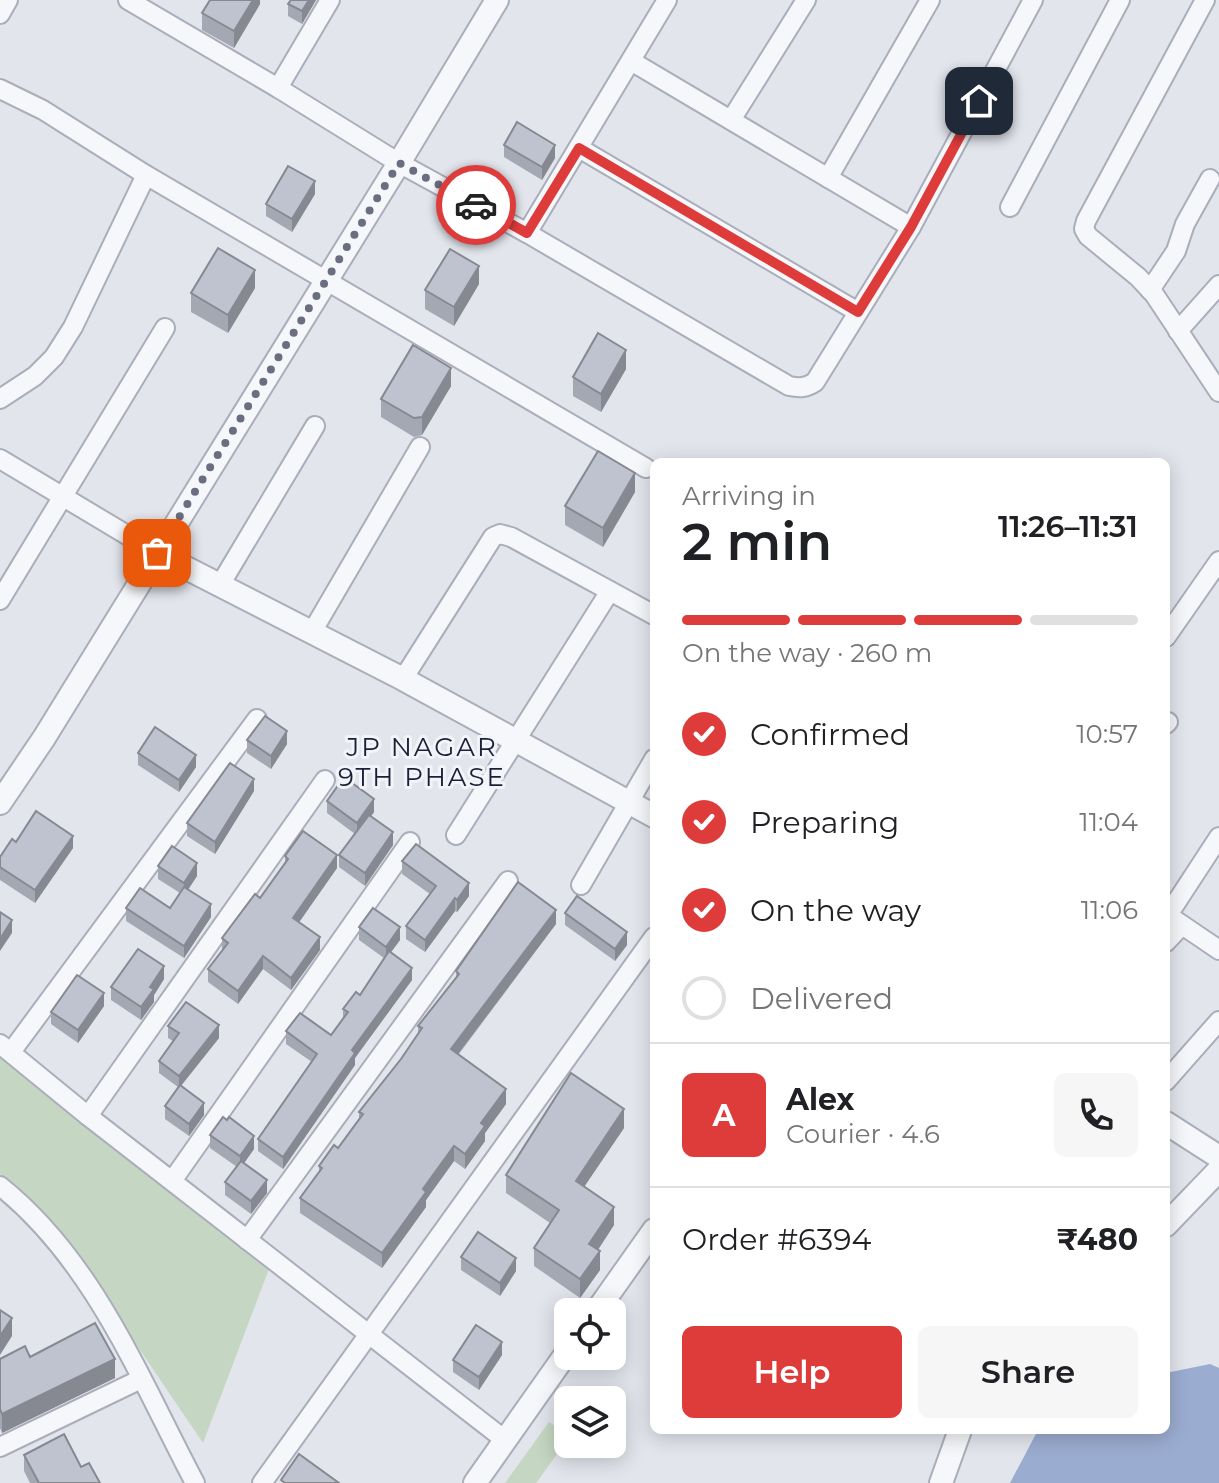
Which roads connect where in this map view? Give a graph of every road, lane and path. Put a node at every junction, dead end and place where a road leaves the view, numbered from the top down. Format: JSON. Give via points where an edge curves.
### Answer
{"nodes":[{"id":1,"x":8,"y":0,"type":"edge"},
{"id":2,"x":128,"y":0,"type":"edge"},
{"id":3,"x":330,"y":0,"type":"edge"},
{"id":4,"x":497,"y":0,"type":"edge"},
{"id":5,"x":667,"y":0,"type":"edge"},
{"id":6,"x":806,"y":0,"type":"edge"},
{"id":7,"x":930,"y":0,"type":"edge"},
{"id":8,"x":1033,"y":0,"type":"edge"},
{"id":9,"x":1120,"y":0,"type":"edge"},
{"id":10,"x":1205,"y":0,"type":"edge"},
{"id":11,"x":0,"y":14,"type":"edge"},
{"id":12,"x":631,"y":61,"type":"junction"},
{"id":13,"x":278,"y":88,"type":"junction"},
{"id":14,"x":0,"y":89,"type":"edge"},
{"id":15,"x":731,"y":120,"type":"junction"},
{"id":16,"x":579,"y":148,"type":"junction"},
{"id":17,"x":399,"y":163,"type":"junction"},
{"id":18,"x":146,"y":175,"type":"junction"},
{"id":19,"x":828,"y":178,"type":"junction"},
{"id":20,"x":1210,"y":179,"type":"dead end"},
{"id":21,"x":1010,"y":207,"type":"dead end"},
{"id":22,"x":911,"y":227,"type":"junction"},
{"id":23,"x":527,"y":233,"type":"junction"},
{"id":24,"x":326,"y":281,"type":"junction"},
{"id":25,"x":1219,"y":285,"type":"edge"},
{"id":26,"x":1150,"y":290,"type":"junction"},
{"id":27,"x":858,"y":312,"type":"junction"},
{"id":28,"x":165,"y":328,"type":"dead end"},
{"id":29,"x":1178,"y":331,"type":"junction"},
{"id":30,"x":1219,"y":392,"type":"edge"},
{"id":31,"x":0,"y":399,"type":"edge"},
{"id":32,"x":315,"y":426,"type":"dead end"},
{"id":33,"x":420,"y":447,"type":"dead end"},
{"id":34,"x":0,"y":459,"type":"edge"},
{"id":35,"x":646,"y":468,"type":"dead end"},
{"id":36,"x":63,"y":497,"type":"junction"},
{"id":37,"x":157,"y":553,"type":"junction"},
{"id":38,"x":1219,"y":561,"type":"edge"},
{"id":39,"x":220,"y":585,"type":"junction"},
{"id":40,"x":610,"y":591,"type":"junction"},
{"id":41,"x":0,"y":600,"type":"edge"},
{"id":42,"x":650,"y":613,"type":"edge"},
{"id":43,"x":1170,"y":631,"type":"edge"},
{"id":44,"x":312,"y":632,"type":"junction"},
{"id":45,"x":403,"y":679,"type":"junction"},
{"id":46,"x":257,"y":719,"type":"dead end"},
{"id":47,"x":516,"y":740,"type":"junction"},
{"id":48,"x":650,"y":766,"type":"edge"},
{"id":49,"x":325,"y":780,"type":"dead end"},
{"id":50,"x":628,"y":802,"type":"junction"},
{"id":51,"x":0,"y":803,"type":"edge"},
{"id":52,"x":650,"y":814,"type":"edge"},
{"id":53,"x":456,"y":835,"type":"dead end"},
{"id":54,"x":1219,"y":837,"type":"edge"},
{"id":55,"x":410,"y":842,"type":"dead end"},
{"id":56,"x":508,"y":881,"type":"dead end"},
{"id":57,"x":581,"y":885,"type":"dead end"},
{"id":58,"x":1172,"y":918,"type":"edge"},
{"id":59,"x":650,"y":943,"type":"edge"},
{"id":60,"x":1219,"y":950,"type":"edge"},
{"id":61,"x":1219,"y":1021,"type":"edge"},
{"id":62,"x":6,"y":1048,"type":"edge"},
{"id":63,"x":1170,"y":1076,"type":"edge"},
{"id":64,"x":88,"y":1116,"type":"junction"},
{"id":65,"x":1170,"y":1126,"type":"edge"},
{"id":66,"x":1219,"y":1157,"type":"edge"},
{"id":67,"x":1219,"y":1170,"type":"edge"},
{"id":68,"x":172,"y":1181,"type":"junction"},
{"id":69,"x":0,"y":1186,"type":"edge"},
{"id":70,"x":1170,"y":1221,"type":"edge"},
{"id":71,"x":650,"y":1236,"type":"edge"},
{"id":72,"x":247,"y":1240,"type":"junction"},
{"id":73,"x":606,"y":1298,"type":"edge"},
{"id":74,"x":370,"y":1335,"type":"junction"},
{"id":75,"x":555,"y":1370,"type":"edge"},
{"id":76,"x":141,"y":1379,"type":"junction"},
{"id":77,"x":959,"y":1434,"type":"edge"},
{"id":78,"x":505,"y":1440,"type":"junction"},
{"id":79,"x":0,"y":1447,"type":"edge"},
{"id":80,"x":195,"y":1483,"type":"edge"},
{"id":81,"x":262,"y":1483,"type":"edge"},
{"id":82,"x":475,"y":1483,"type":"edge"},
{"id":83,"x":941,"y":1483,"type":"edge"}],
"edges":[{"from":1,"to":11,"type":"street"},
{"from":2,"to":13,"type":"street"},
{"from":3,"to":13,"type":"street"},
{"from":4,"to":17,"type":"street"},
{"from":5,"to":12,"type":"street"},
{"from":6,"to":15,"type":"street"},
{"from":7,"to":19,"type":"street"},
{"from":8,"to":22,"type":"street"},
{"from":9,"to":21,"type":"street"},
{"from":10,"to":26,"type":"street","via":[[1084,229]]},
{"from":12,"to":15,"type":"street"},
{"from":12,"to":16,"type":"street"},
{"from":13,"to":17,"type":"street"},
{"from":14,"to":18,"type":"street"},
{"from":15,"to":19,"type":"street"},
{"from":16,"to":23,"type":"street"},
{"from":16,"to":27,"type":"street"},
{"from":17,"to":23,"type":"street"},
{"from":17,"to":24,"type":"street"},
{"from":18,"to":24,"type":"street"},
{"from":18,"to":31,"type":"street","via":[[54,357]]},
{"from":19,"to":22,"type":"street"},
{"from":20,"to":26,"type":"street","via":[[1176,251]]},
{"from":22,"to":27,"type":"street"},
{"from":23,"to":27,"type":"street","via":[[789,386],[815,382]]},
{"from":24,"to":35,"type":"street"},
{"from":24,"to":37,"type":"street"},
{"from":25,"to":29,"type":"street"},
{"from":26,"to":29,"type":"street"},
{"from":28,"to":36,"type":"street"},
{"from":29,"to":30,"type":"street"},
{"from":32,"to":39,"type":"street"},
{"from":33,"to":44,"type":"street"},
{"from":34,"to":36,"type":"street"},
{"from":36,"to":37,"type":"street"},
{"from":36,"to":41,"type":"street"},
{"from":37,"to":39,"type":"street"},
{"from":37,"to":51,"type":"street"},
{"from":38,"to":43,"type":"street"},
{"from":39,"to":44,"type":"street"},
{"from":40,"to":42,"type":"street"},
{"from":40,"to":45,"type":"street","via":[[500,534],[493,537]]},
{"from":40,"to":47,"type":"street"},
{"from":44,"to":45,"type":"street"},
{"from":45,"to":47,"type":"street"},
{"from":46,"to":62,"type":"street"},
{"from":47,"to":50,"type":"street"},
{"from":47,"to":53,"type":"street"},
{"from":48,"to":50,"type":"street"},
{"from":49,"to":64,"type":"street"},
{"from":50,"to":52,"type":"street"},
{"from":50,"to":57,"type":"street"},
{"from":54,"to":58,"type":"street"},
{"from":55,"to":68,"type":"street"},
{"from":56,"to":72,"type":"street"},
{"from":58,"to":60,"type":"street"},
{"from":59,"to":74,"type":"street"},
{"from":61,"to":63,"type":"street"},
{"from":62,"to":64,"type":"street"},
{"from":64,"to":68,"type":"street"},
{"from":65,"to":66,"type":"street"},
{"from":67,"to":70,"type":"street"},
{"from":68,"to":72,"type":"street"},
{"from":69,"to":76,"type":"street","via":[[66,1253]]},
{"from":71,"to":73,"type":"street"},
{"from":72,"to":74,"type":"street"},
{"from":74,"to":78,"type":"street"},
{"from":74,"to":81,"type":"street"},
{"from":75,"to":78,"type":"street"},
{"from":76,"to":79,"type":"street"},
{"from":76,"to":80,"type":"street"},
{"from":77,"to":83,"type":"street"},
{"from":78,"to":82,"type":"street"}]}
